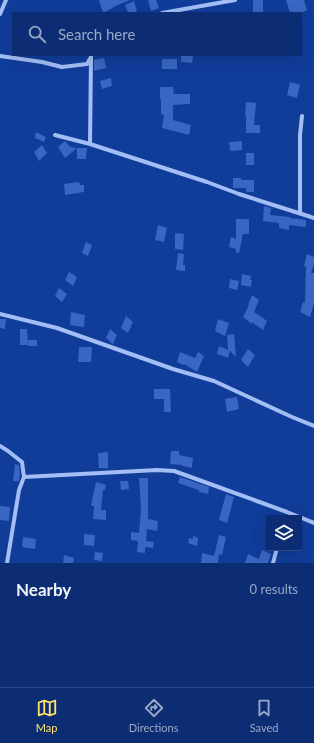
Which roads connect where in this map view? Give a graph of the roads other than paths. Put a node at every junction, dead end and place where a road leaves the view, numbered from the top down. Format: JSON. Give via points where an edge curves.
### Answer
{"nodes":[{"id":1,"x":6,"y":0,"type":"edge"},
{"id":2,"x":235,"y":0,"type":"edge"},
{"id":3,"x":168,"y":12,"type":"edge"},
{"id":4,"x":0,"y":14,"type":"edge"},
{"id":5,"x":0,"y":56,"type":"edge"},
{"id":6,"x":91,"y":56,"type":"edge"},
{"id":7,"x":302,"y":116,"type":"dead end"},
{"id":8,"x":55,"y":135,"type":"dead end"},
{"id":9,"x":90,"y":144,"type":"junction"},
{"id":10,"x":300,"y":213,"type":"junction"},
{"id":11,"x":314,"y":218,"type":"edge"},
{"id":12,"x":0,"y":314,"type":"edge"},
{"id":13,"x":314,"y":426,"type":"edge"},
{"id":14,"x":0,"y":446,"type":"edge"},
{"id":15,"x":24,"y":477,"type":"junction"},
{"id":16,"x":287,"y":512,"type":"junction"},
{"id":17,"x":286,"y":515,"type":"edge"},
{"id":18,"x":314,"y":523,"type":"edge"},
{"id":19,"x":276,"y":551,"type":"edge"},
{"id":20,"x":7,"y":563,"type":"edge"},
{"id":21,"x":273,"y":563,"type":"edge"}],
"edges":[{"from":1,"to":4,"type":"street"},
{"from":2,"to":3,"type":"street"},
{"from":5,"to":6,"type":"street","via":[[62,67],[87,64]]},
{"from":6,"to":9,"type":"street"},
{"from":7,"to":10,"type":"street"},
{"from":8,"to":9,"type":"street"},
{"from":9,"to":10,"type":"street"},
{"from":10,"to":11,"type":"street"},
{"from":12,"to":13,"type":"street","via":[[57,328],[214,381]]},
{"from":14,"to":15,"type":"street","via":[[22,462]]},
{"from":15,"to":16,"type":"street","via":[[174,471]]},
{"from":15,"to":20,"type":"street","via":[[19,490]]},
{"from":16,"to":17,"type":"street"},
{"from":16,"to":18,"type":"street"},
{"from":19,"to":21,"type":"street"}]}
